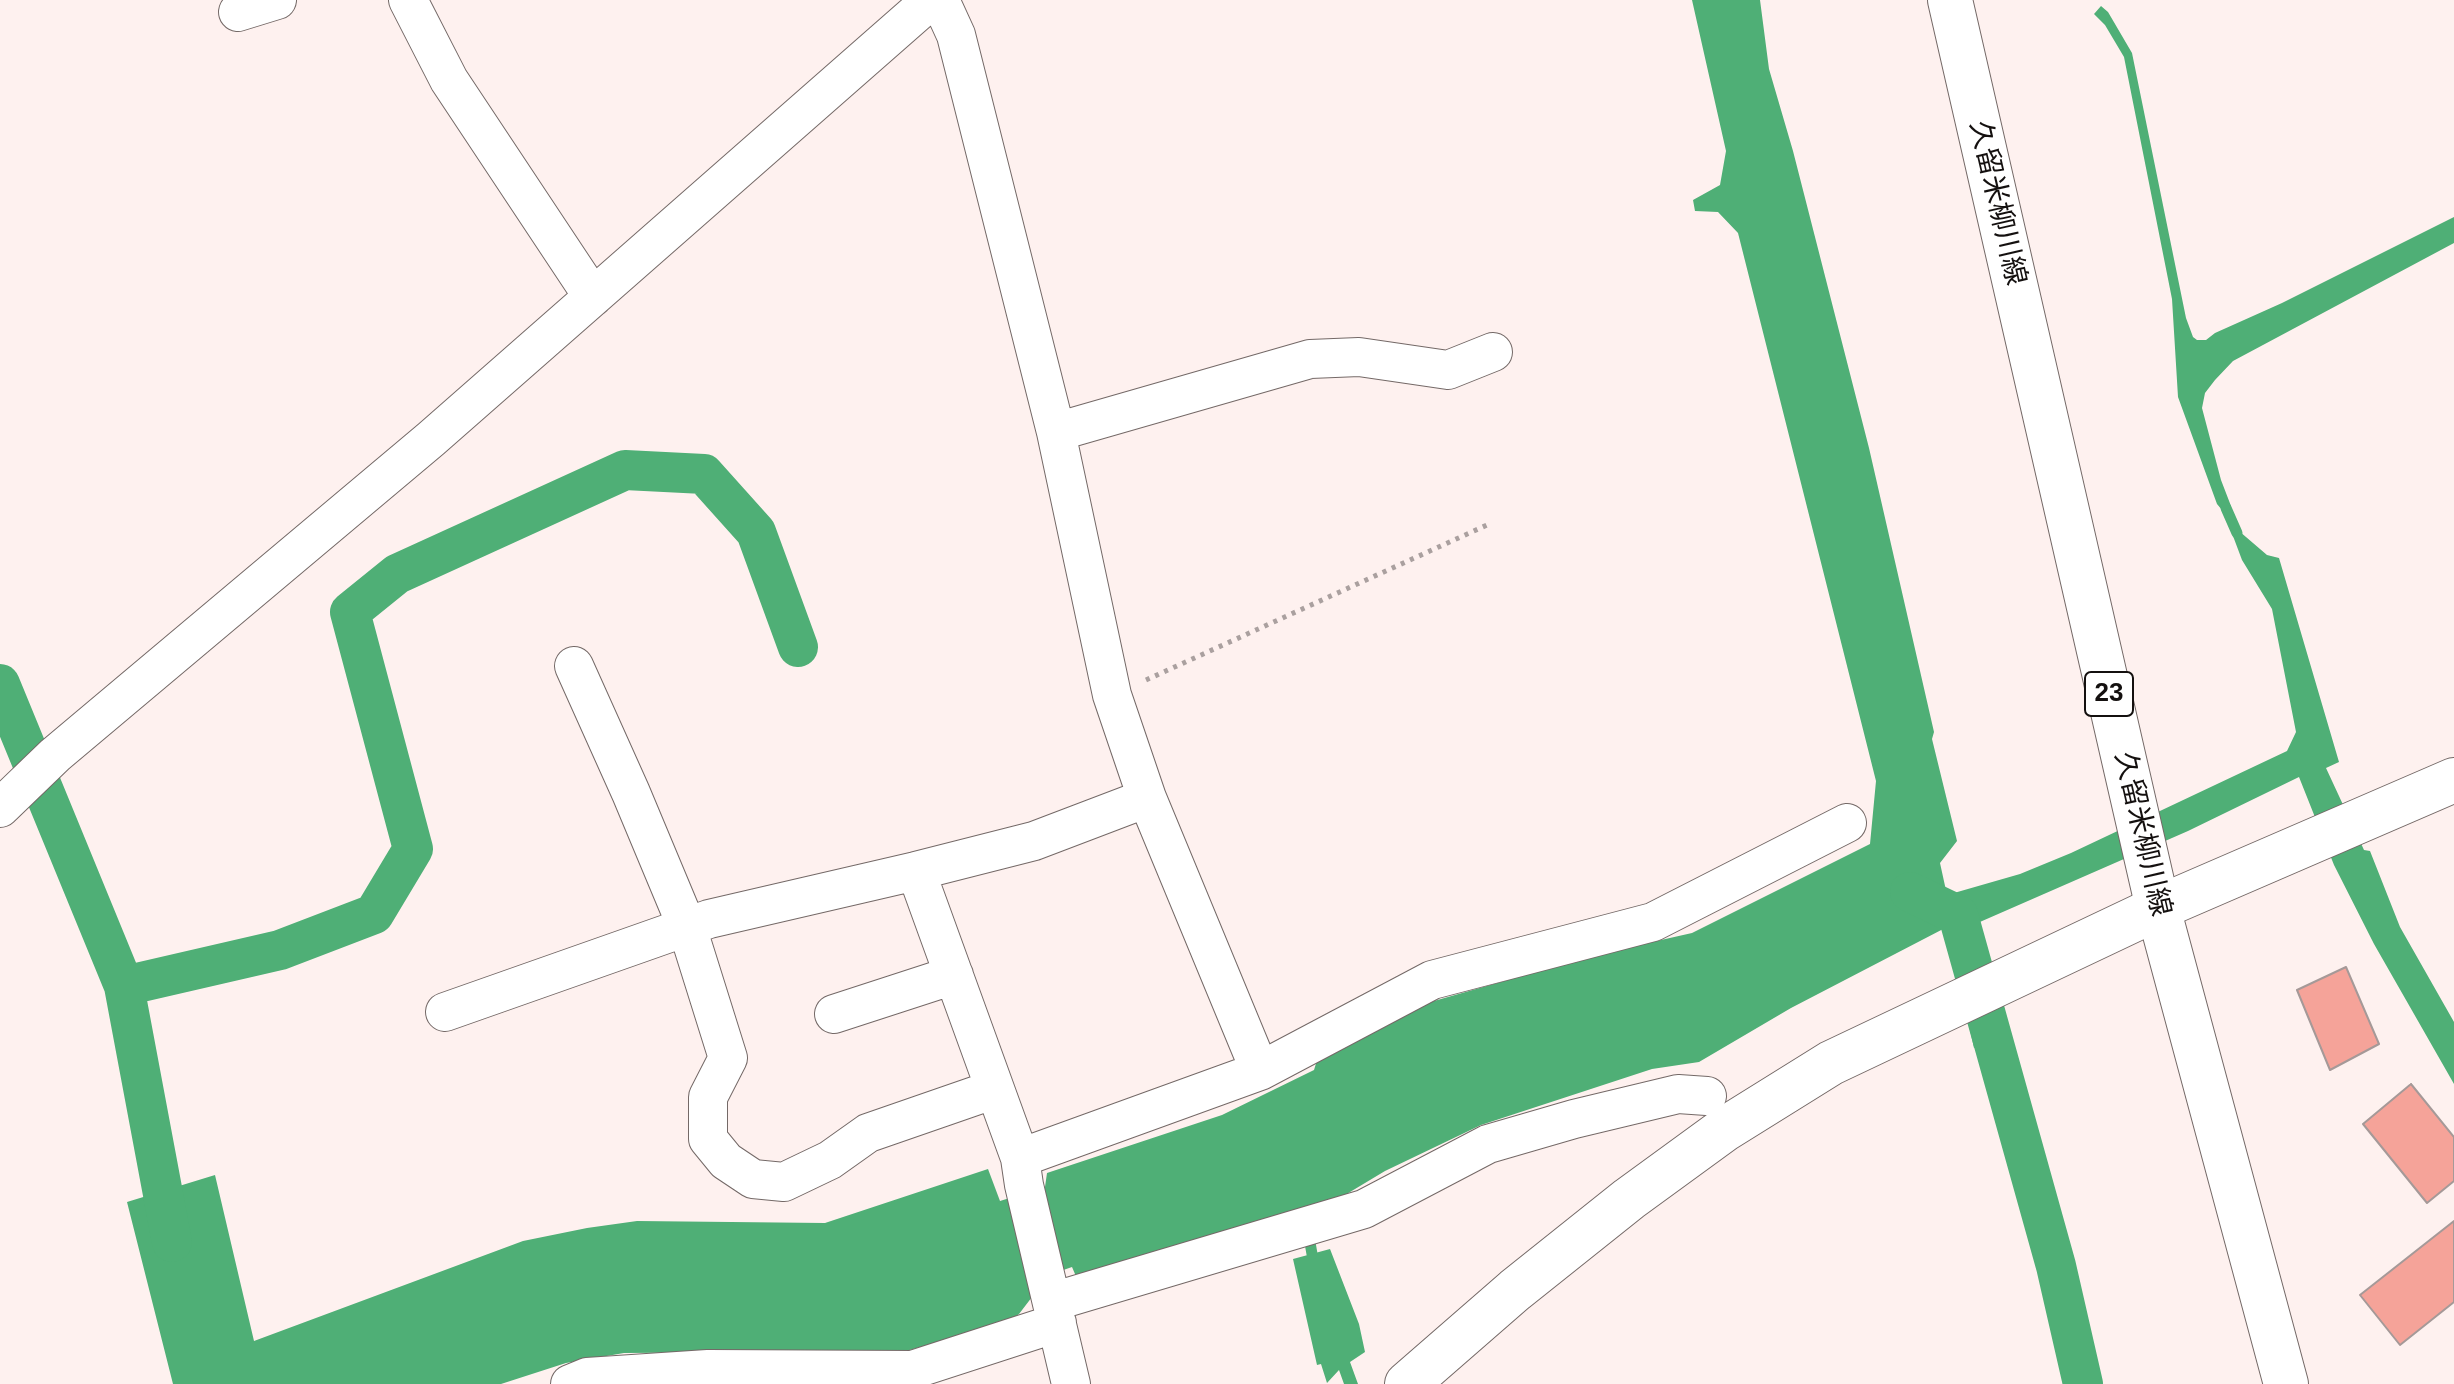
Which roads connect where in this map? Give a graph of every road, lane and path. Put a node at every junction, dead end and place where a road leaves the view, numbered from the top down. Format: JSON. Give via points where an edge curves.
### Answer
{"nodes":[{"id":1,"x":277,"y":0,"type":"edge"},
{"id":2,"x":408,"y":0,"type":"edge"},
{"id":3,"x":931,"y":0,"type":"edge"},
{"id":4,"x":940,"y":0,"type":"edge"},
{"id":5,"x":1950,"y":0,"type":"edge"},
{"id":6,"x":238,"y":12,"type":"dead end"},
{"id":7,"x":593,"y":297,"type":"junction"},
{"id":8,"x":1493,"y":352,"type":"dead end"},
{"id":9,"x":1056,"y":432,"type":"junction"},
{"id":10,"x":1487,"y":525,"type":"dead end"},
{"id":11,"x":574,"y":666,"type":"dead end"},
{"id":12,"x":1112,"y":695,"type":"junction"},
{"id":13,"x":2454,"y":780,"type":"edge"},
{"id":14,"x":1147,"y":798,"type":"junction"},
{"id":15,"x":3,"y":805,"type":"edge"},
{"id":16,"x":1847,"y":823,"type":"dead end"},
{"id":17,"x":916,"y":871,"type":"junction"},
{"id":18,"x":2158,"y":908,"type":"junction"},
{"id":19,"x":687,"y":927,"type":"junction"},
{"id":20,"x":954,"y":975,"type":"junction"},
{"id":21,"x":445,"y":1012,"type":"dead end"},
{"id":22,"x":834,"y":1014,"type":"dead end"},
{"id":23,"x":1260,"y":1071,"type":"junction"},
{"id":24,"x":995,"y":1089,"type":"junction"},
{"id":25,"x":1707,"y":1096,"type":"dead end"},
{"id":26,"x":1022,"y":1172,"type":"junction"},
{"id":27,"x":1052,"y":1302,"type":"junction"},
{"id":28,"x":708,"y":1376,"type":"edge"},
{"id":29,"x":570,"y":1384,"type":"edge"},
{"id":30,"x":1071,"y":1384,"type":"edge"},
{"id":31,"x":1407,"y":1384,"type":"edge"},
{"id":32,"x":2286,"y":1384,"type":"edge"}],
"edges":[{"from":1,"to":6,"type":"street"},
{"from":2,"to":7,"type":"street","via":[[449,80]]},
{"from":3,"to":7,"type":"street"},
{"from":4,"to":9,"type":"street","via":[[956,35]]},
{"from":5,"to":18,"type":"main road","name":"久留米柳川線","number":"23"},
{"from":7,"to":15,"type":"street"},
{"from":8,"to":9,"type":"street","via":[[1448,370],[1359,357],[1310,359]]},
{"from":9,"to":12,"type":"street"},
{"from":10,"to":12,"type":"path"},
{"from":11,"to":19,"type":"street"},
{"from":12,"to":14,"type":"street"},
{"from":13,"to":18,"type":"main road"},
{"from":14,"to":17,"type":"street","via":[[1034,841]]},
{"from":14,"to":23,"type":"street"},
{"from":16,"to":23,"type":"street","via":[[1653,922],[1432,980]]},
{"from":17,"to":19,"type":"street"},
{"from":17,"to":20,"type":"street"},
{"from":18,"to":31,"type":"main road","via":[[1831,1063],[1725,1129],[1515,1290]]},
{"from":18,"to":32,"type":"main road","name":"久留米柳川線","number":"23"},
{"from":19,"to":21,"type":"street"},
{"from":19,"to":24,"type":"street","via":[[728,1058],[708,1097],[708,1139],[726,1161],[753,1179],[784,1182],[830,1160],[868,1133]]},
{"from":20,"to":22,"type":"street"},
{"from":20,"to":24,"type":"street"},
{"from":23,"to":26,"type":"street"},
{"from":24,"to":26,"type":"street"},
{"from":25,"to":27,"type":"street","via":[[1678,1094],[1488,1144],[1364,1209]]},
{"from":26,"to":27,"type":"street"},
{"from":27,"to":28,"type":"street","via":[[912,1370]]},
{"from":27,"to":30,"type":"street"},
{"from":28,"to":29,"type":"street","via":[[587,1377]]}]}
